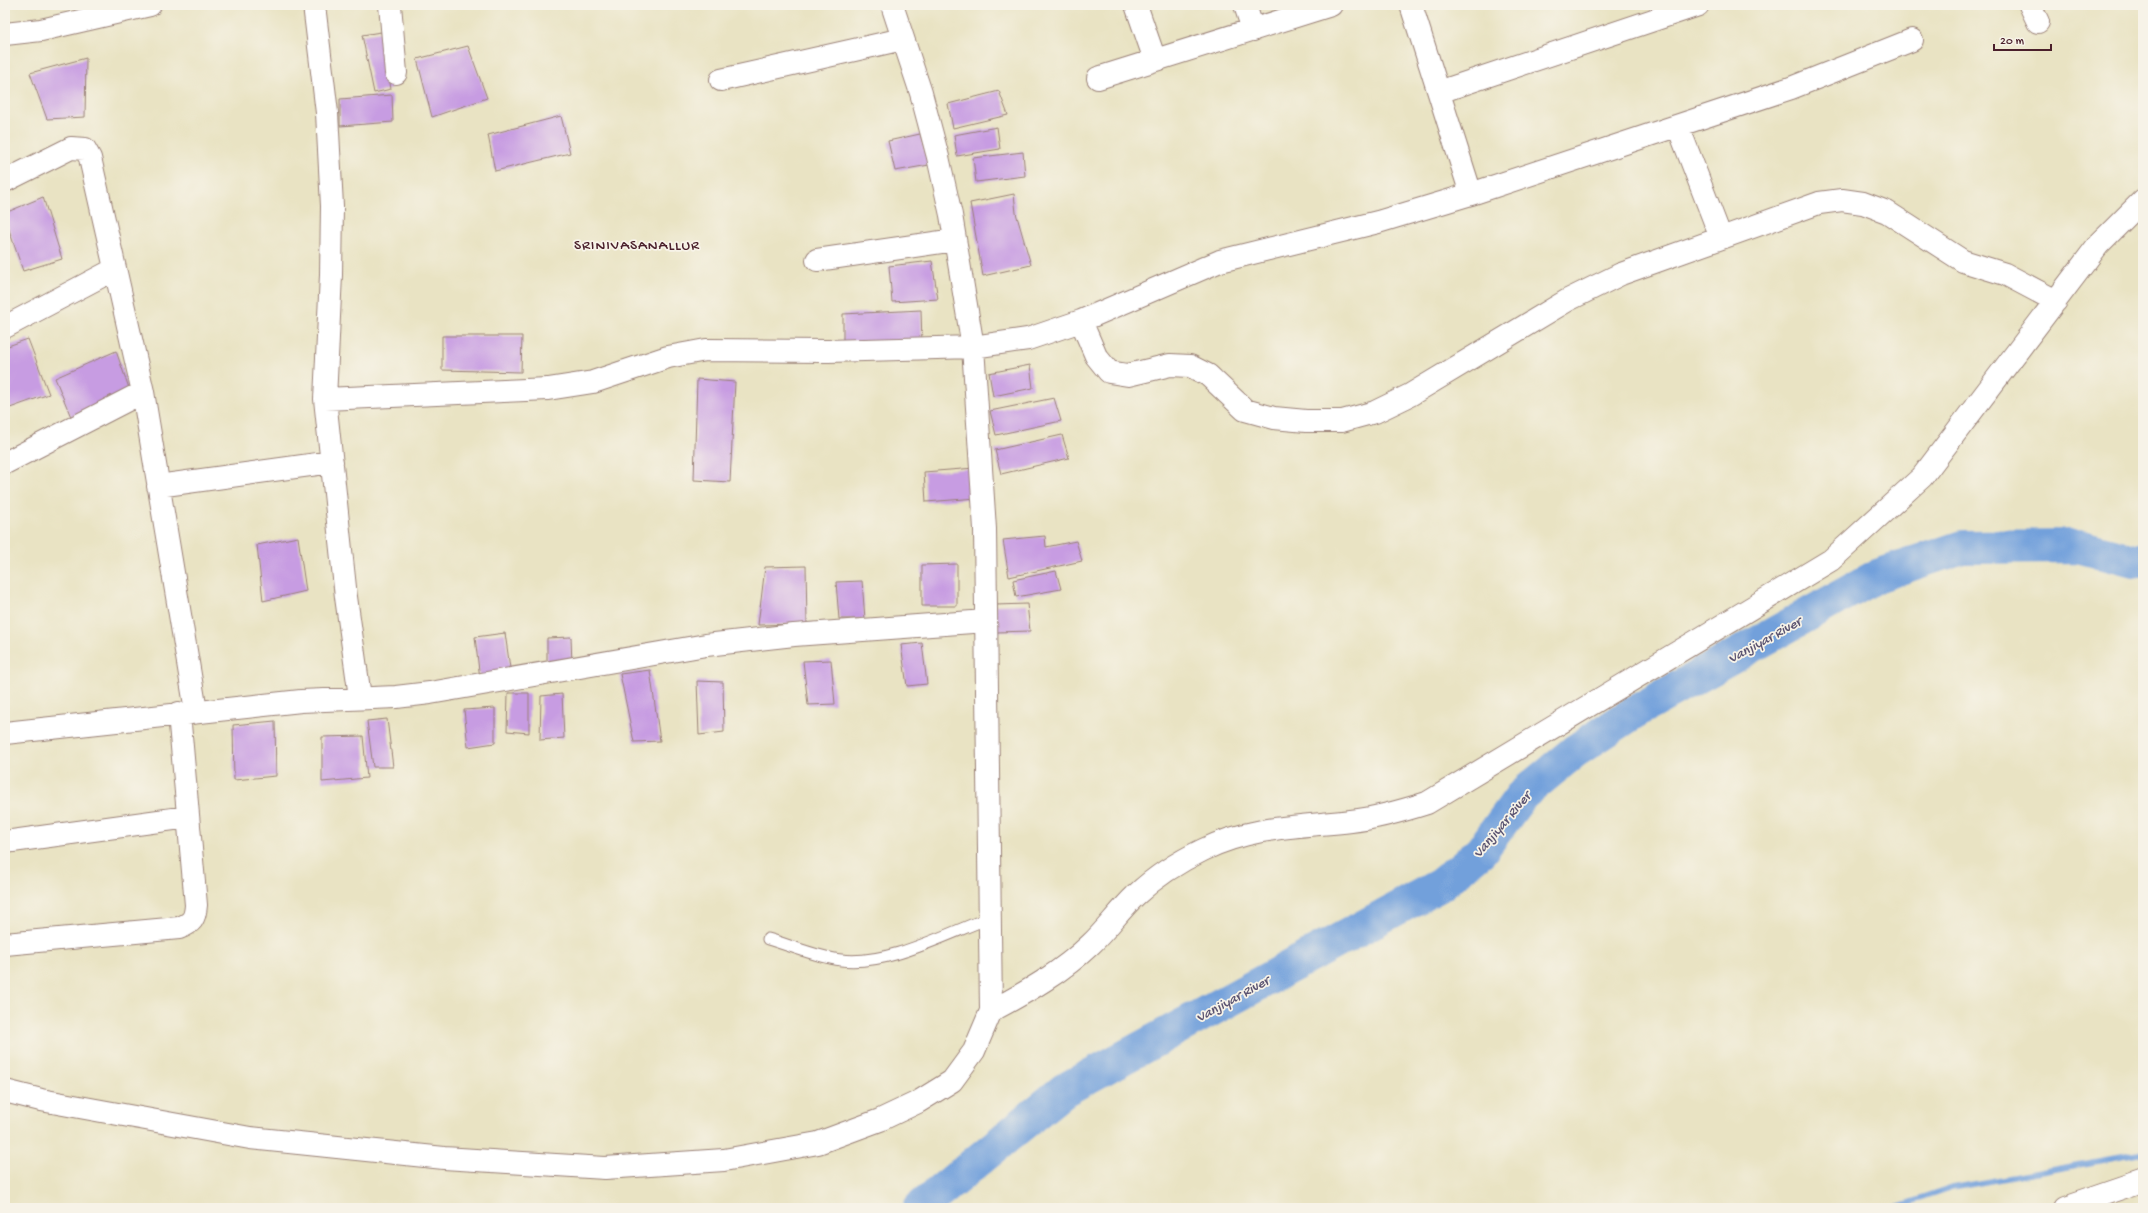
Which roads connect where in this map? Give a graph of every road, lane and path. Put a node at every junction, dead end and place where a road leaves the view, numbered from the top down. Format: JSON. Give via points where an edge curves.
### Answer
{"nodes":[{"id":1,"x":150,"y":5,"type":"edge"},
{"id":2,"x":314,"y":5,"type":"edge"},
{"id":3,"x":390,"y":5,"type":"edge"},
{"id":4,"x":892,"y":5,"type":"edge"},
{"id":5,"x":1136,"y":5,"type":"edge"},
{"id":6,"x":1245,"y":5,"type":"edge"},
{"id":7,"x":1331,"y":5,"type":"edge"},
{"id":8,"x":1411,"y":5,"type":"edge"},
{"id":9,"x":1698,"y":5,"type":"edge"},
{"id":10,"x":1253,"y":30,"type":"junction"},
{"id":11,"x":5,"y":34,"type":"edge"},
{"id":12,"x":903,"y":39,"type":"junction"},
{"id":13,"x":1912,"y":40,"type":"dead end"},
{"id":14,"x":1155,"y":60,"type":"junction"},
{"id":15,"x":396,"y":73,"type":"dead end"},
{"id":16,"x":1098,"y":78,"type":"dead end"},
{"id":17,"x":721,"y":80,"type":"dead end"},
{"id":18,"x":1439,"y":92,"type":"junction"},
{"id":19,"x":1678,"y":126,"type":"junction"},
{"id":20,"x":5,"y":181,"type":"edge"},
{"id":21,"x":1471,"y":194,"type":"junction"},
{"id":22,"x":2143,"y":200,"type":"edge"},
{"id":23,"x":1721,"y":238,"type":"junction"},
{"id":24,"x":955,"y":240,"type":"junction"},
{"id":25,"x":817,"y":260,"type":"dead end"},
{"id":26,"x":115,"y":270,"type":"junction"},
{"id":27,"x":2056,"y":301,"type":"junction"},
{"id":28,"x":1081,"y":321,"type":"junction"},
{"id":29,"x":5,"y":327,"type":"edge"},
{"id":30,"x":973,"y":347,"type":"junction"},
{"id":31,"x":143,"y":392,"type":"junction"},
{"id":32,"x":325,"y":398,"type":"junction"},
{"id":33,"x":332,"y":462,"type":"junction"},
{"id":34,"x":5,"y":463,"type":"edge"},
{"id":35,"x":158,"y":486,"type":"junction"},
{"id":36,"x":986,"y":621,"type":"junction"},
{"id":37,"x":360,"y":698,"type":"junction"},
{"id":38,"x":187,"y":712,"type":"junction"},
{"id":39,"x":5,"y":733,"type":"edge"},
{"id":40,"x":188,"y":817,"type":"junction"},
{"id":41,"x":5,"y":842,"type":"edge"},
{"id":42,"x":989,"y":918,"type":"junction"},
{"id":43,"x":768,"y":939,"type":"dead end"},
{"id":44,"x":5,"y":944,"type":"edge"},
{"id":45,"x":991,"y":1011,"type":"junction"},
{"id":46,"x":5,"y":1091,"type":"edge"},
{"id":47,"x":2143,"y":1182,"type":"edge"},
{"id":48,"x":2064,"y":1208,"type":"edge"}],
"edges":[{"from":1,"to":11,"type":"street","via":[[41,30]]},
{"from":2,"to":32,"type":"street","via":[[327,113],[332,206]]},
{"from":3,"to":15,"type":"street"},
{"from":4,"to":12,"type":"street"},
{"from":5,"to":14,"type":"street"},
{"from":6,"to":10,"type":"street"},
{"from":7,"to":10,"type":"street"},
{"from":8,"to":18,"type":"street"},
{"from":9,"to":18,"type":"street"},
{"from":10,"to":14,"type":"street"},
{"from":12,"to":17,"type":"street"},
{"from":12,"to":24,"type":"street","via":[[934,143]]},
{"from":13,"to":19,"type":"street","via":[[1792,88]]},
{"from":14,"to":16,"type":"street"},
{"from":18,"to":21,"type":"street"},
{"from":19,"to":21,"type":"street"},
{"from":19,"to":23,"type":"street"},
{"from":20,"to":26,"type":"street","via":[[71,148],[85,149],[90,158]]},
{"from":21,"to":28,"type":"street","via":[[1378,222],[1220,261]]},
{"from":22,"to":27,"type":"street","via":[[2098,245]]},
{"from":23,"to":27,"type":"street","via":[[1819,203],[1842,200],[1863,203],[1887,212],[1963,261],[2005,274]]},
{"from":23,"to":28,"type":"street","via":[[1621,274],[1568,300],[1410,395],[1375,412],[1342,420],[1306,421],[1245,410],[1208,375],[1190,366],[1170,365],[1128,375],[1108,372],[1096,356]]},
{"from":24,"to":25,"type":"street"},
{"from":24,"to":30,"type":"street"},
{"from":26,"to":29,"type":"street"},
{"from":26,"to":31,"type":"street"},
{"from":27,"to":45,"type":"street","via":[[1922,477],[1831,560],[1427,803],[1391,815],[1280,827],[1246,834],[1204,849],[1162,874],[1136,895],[1091,944],[1066,965],[1026,993]]},
{"from":28,"to":30,"type":"street","via":[[1028,339]]},
{"from":30,"to":32,"type":"street","via":[[828,351],[706,350],[668,357],[593,382],[548,389]]},
{"from":30,"to":36,"type":"street","via":[[985,529]]},
{"from":31,"to":34,"type":"street"},
{"from":31,"to":35,"type":"street"},
{"from":32,"to":33,"type":"street"},
{"from":33,"to":35,"type":"street"},
{"from":33,"to":37,"type":"street"},
{"from":35,"to":38,"type":"street"},
{"from":36,"to":37,"type":"street","via":[[794,635],[706,645],[430,693]]},
{"from":36,"to":42,"type":"street"},
{"from":37,"to":38,"type":"street"},
{"from":38,"to":39,"type":"street"},
{"from":38,"to":40,"type":"street"},
{"from":40,"to":41,"type":"street"},
{"from":40,"to":44,"type":"street","via":[[196,905],[195,917],[190,923],[179,928]]},
{"from":42,"to":43,"type":"lane","via":[[891,956],[865,960],[841,960]]},
{"from":42,"to":45,"type":"street"},
{"from":45,"to":46,"type":"street","via":[[974,1051],[952,1081],[918,1102],[880,1120],[818,1143],[724,1160],[605,1168],[444,1158],[250,1138],[41,1100]]},
{"from":47,"to":48,"type":"street"}]}
